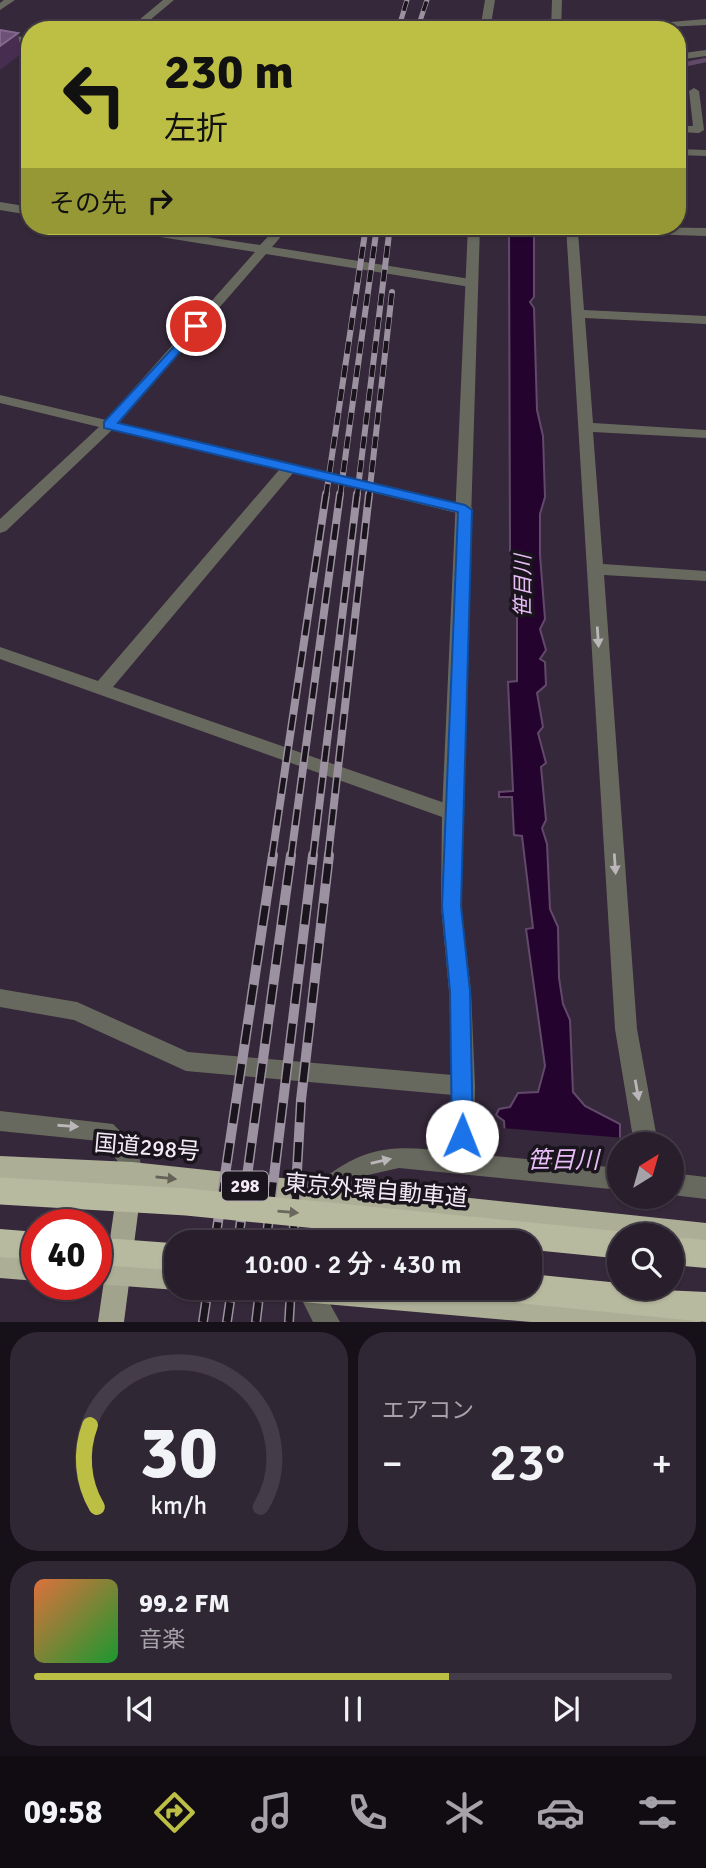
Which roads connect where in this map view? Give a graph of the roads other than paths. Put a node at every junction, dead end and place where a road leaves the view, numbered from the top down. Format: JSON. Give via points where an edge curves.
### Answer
{"nodes":[{"id":1,"x":10,"y":0,"type":"edge"},
{"id":2,"x":169,"y":0,"type":"edge"},
{"id":3,"x":490,"y":0,"type":"edge"},
{"id":4,"x":557,"y":0,"type":"edge"},
{"id":5,"x":0,"y":7,"type":"edge"},
{"id":6,"x":143,"y":21,"type":"edge"},
{"id":7,"x":486,"y":21,"type":"edge"},
{"id":8,"x":556,"y":21,"type":"edge"},
{"id":9,"x":706,"y":22,"type":"edge"},
{"id":10,"x":686,"y":24,"type":"edge"},
{"id":11,"x":0,"y":37,"type":"edge"},
{"id":12,"x":21,"y":40,"type":"edge"},
{"id":13,"x":706,"y":53,"type":"edge"},
{"id":14,"x":686,"y":56,"type":"edge"},
{"id":15,"x":695,"y":91,"type":"edge"},
{"id":16,"x":686,"y":129,"type":"edge"},
{"id":17,"x":686,"y":152,"type":"edge"},
{"id":18,"x":706,"y":153,"type":"edge"},
{"id":19,"x":0,"y":206,"type":"edge"},
{"id":20,"x":21,"y":210,"type":"edge"},
{"id":21,"x":686,"y":231,"type":"edge"},
{"id":22,"x":706,"y":232,"type":"edge"},
{"id":23,"x":170,"y":235,"type":"edge"},
{"id":24,"x":276,"y":235,"type":"edge"},
{"id":25,"x":473,"y":235,"type":"edge"},
{"id":26,"x":573,"y":235,"type":"edge"},
{"id":27,"x":266,"y":247,"type":"junction"},
{"id":28,"x":470,"y":283,"type":"junction"},
{"id":29,"x":578,"y":314,"type":"junction"},
{"id":30,"x":706,"y":320,"type":"edge"},
{"id":31,"x":0,"y":399,"type":"edge"},
{"id":32,"x":109,"y":425,"type":"junction"},
{"id":33,"x":586,"y":427,"type":"junction"},
{"id":34,"x":706,"y":434,"type":"edge"},
{"id":35,"x":289,"y":468,"type":"junction"},
{"id":36,"x":465,"y":510,"type":"junction"},
{"id":37,"x":0,"y":528,"type":"edge"},
{"id":38,"x":594,"y":569,"type":"junction"},
{"id":39,"x":706,"y":576,"type":"edge"},
{"id":40,"x":0,"y":653,"type":"edge"},
{"id":41,"x":102,"y":688,"type":"junction"},
{"id":42,"x":452,"y":813,"type":"junction"},
{"id":43,"x":0,"y":998,"type":"edge"},
{"id":44,"x":464,"y":1086,"type":"junction"},
{"id":45,"x":0,"y":1121,"type":"edge"},
{"id":46,"x":644,"y":1132,"type":"edge"},
{"id":47,"x":462,"y":1163,"type":"junction"},
{"id":48,"x":0,"y":1168,"type":"edge"},
{"id":49,"x":132,"y":1174,"type":"junction"},
{"id":50,"x":607,"y":1178,"type":"edge"},
{"id":51,"x":0,"y":1179,"type":"edge"},
{"id":52,"x":684,"y":1185,"type":"edge"},
{"id":53,"x":706,"y":1188,"type":"edge"},
{"id":54,"x":0,"y":1191,"type":"edge"},
{"id":55,"x":322,"y":1193,"type":"junction"},
{"id":56,"x":187,"y":1202,"type":"junction"},
{"id":57,"x":607,"y":1234,"type":"edge"},
{"id":58,"x":607,"y":1236,"type":"edge"},
{"id":59,"x":706,"y":1236,"type":"edge"},
{"id":60,"x":684,"y":1237,"type":"edge"},
{"id":61,"x":0,"y":1243,"type":"edge"},
{"id":62,"x":21,"y":1245,"type":"edge"},
{"id":63,"x":112,"y":1252,"type":"edge"},
{"id":64,"x":684,"y":1252,"type":"edge"},
{"id":65,"x":706,"y":1254,"type":"edge"},
{"id":66,"x":112,"y":1256,"type":"edge"},
{"id":67,"x":164,"y":1256,"type":"edge"},
{"id":68,"x":0,"y":1265,"type":"edge"},
{"id":69,"x":21,"y":1267,"type":"edge"},
{"id":70,"x":112,"y":1272,"type":"edge"},
{"id":71,"x":164,"y":1276,"type":"edge"},
{"id":72,"x":542,"y":1290,"type":"edge"},
{"id":73,"x":110,"y":1300,"type":"edge"},
{"id":74,"x":314,"y":1300,"type":"edge"},
{"id":75,"x":440,"y":1300,"type":"edge"},
{"id":76,"x":706,"y":1307,"type":"edge"},
{"id":77,"x":111,"y":1322,"type":"edge"},
{"id":78,"x":327,"y":1322,"type":"edge"},
{"id":79,"x":687,"y":1322,"type":"edge"}],
"edges":[{"from":1,"to":5,"type":"street"},
{"from":2,"to":6,"type":"street"},
{"from":3,"to":7,"type":"street"},
{"from":4,"to":8,"type":"street"},
{"from":9,"to":10,"type":"street"},
{"from":11,"to":12,"type":"street"},
{"from":13,"to":14,"type":"street"},
{"from":15,"to":16,"type":"street","via":[[699,130]]},
{"from":17,"to":18,"type":"street"},
{"from":19,"to":20,"type":"street"},
{"from":21,"to":22,"type":"street"},
{"from":23,"to":27,"type":"street"},
{"from":24,"to":27,"type":"street"},
{"from":25,"to":28,"type":"street"},
{"from":26,"to":29,"type":"street"},
{"from":27,"to":28,"type":"street"},
{"from":27,"to":32,"type":"street"},
{"from":28,"to":36,"type":"street"},
{"from":29,"to":30,"type":"street"},
{"from":29,"to":33,"type":"street"},
{"from":31,"to":32,"type":"street"},
{"from":32,"to":35,"type":"street"},
{"from":32,"to":37,"type":"street"},
{"from":33,"to":34,"type":"street"},
{"from":33,"to":38,"type":"street"},
{"from":35,"to":36,"type":"street"},
{"from":35,"to":41,"type":"street"},
{"from":36,"to":42,"type":"street"},
{"from":38,"to":39,"type":"street"},
{"from":38,"to":46,"type":"street","one_way":true,"via":[[626,1029]]},
{"from":40,"to":41,"type":"street"},
{"from":41,"to":42,"type":"street"},
{"from":42,"to":44,"type":"street","via":[[451,906]]},
{"from":43,"to":44,"type":"street","via":[[77,1011],[186,1061]]},
{"from":44,"to":47,"type":"street"},
{"from":45,"to":49,"type":"street","one_way":true,"via":[[106,1131],[128,1155]]},
{"from":47,"to":50,"type":"street"},
{"from":55,"to":47,"type":"street","one_way":true,"via":[[362,1165],[399,1157]]},
{"from":48,"to":49,"type":"highway","name":"国道298号","number":"298"},
{"from":49,"to":55,"type":"highway","name":"国道298号","number":"298","one_way":true},
{"from":49,"to":66,"type":"main road"},
{"from":51,"to":56,"type":"highway","bridge":true},
{"from":52,"to":53,"type":"street"},
{"from":54,"to":56,"type":"highway","name":"東京外環自動車道","bridge":true},
{"from":55,"to":57,"type":"highway","name":"国道298号","number":"298"},
{"from":56,"to":58,"type":"highway","name":"東京外環自動車道","one_way":true,"bridge":true},
{"from":59,"to":60,"type":"highway","name":"国道298号","number":"298"},
{"from":61,"to":62,"type":"highway"},
{"from":63,"to":67,"type":"highway","bridge":true},
{"from":64,"to":65,"type":"highway"},
{"from":68,"to":69,"type":"highway"},
{"from":70,"to":71,"type":"highway"},
{"from":72,"to":76,"type":"highway"},
{"from":73,"to":77,"type":"main road"},
{"from":74,"to":78,"type":"street"},
{"from":75,"to":79,"type":"highway"}]}
